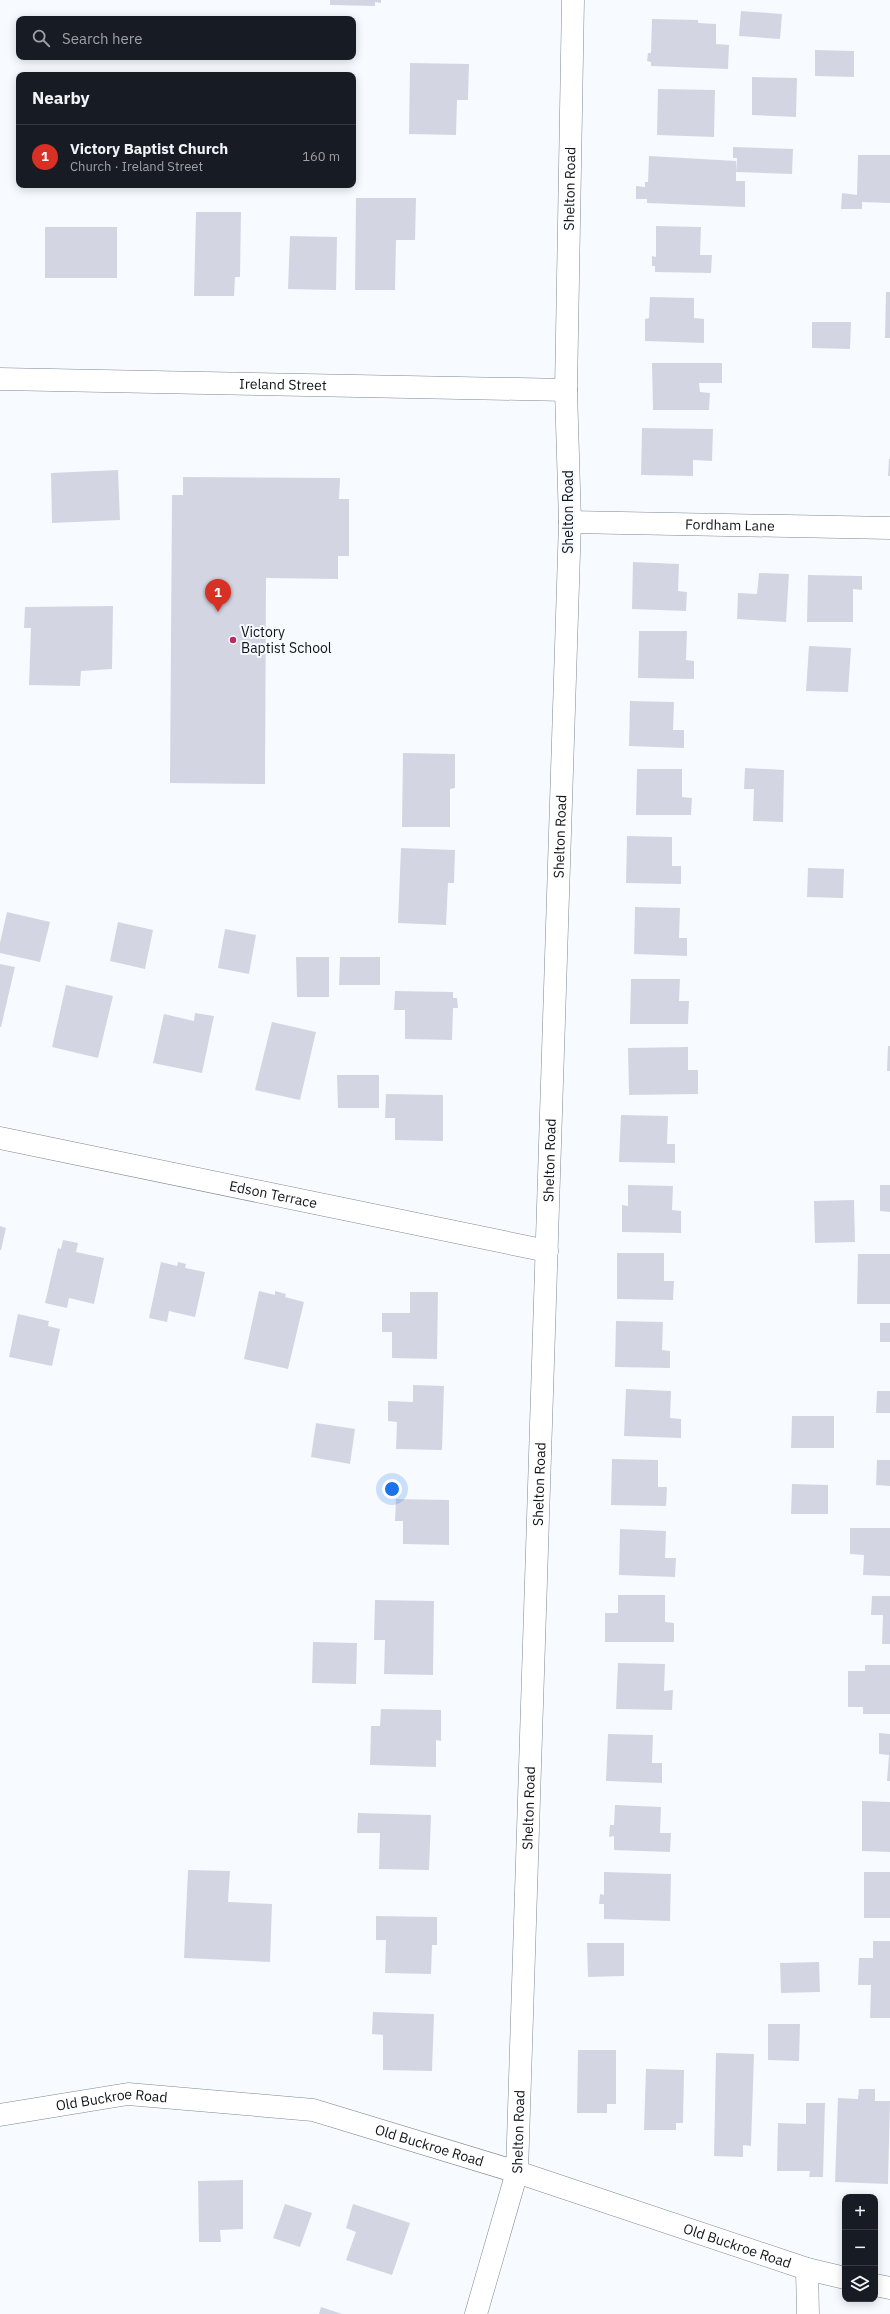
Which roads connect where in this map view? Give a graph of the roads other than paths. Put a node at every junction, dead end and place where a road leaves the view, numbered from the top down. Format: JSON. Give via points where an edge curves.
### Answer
{"nodes":[{"id":1,"x":573,"y":0,"type":"edge"},
{"id":2,"x":0,"y":379,"type":"edge"},
{"id":3,"x":566,"y":390,"type":"junction"},
{"id":4,"x":570,"y":522,"type":"junction"},
{"id":5,"x":890,"y":528,"type":"edge"},
{"id":6,"x":0,"y":1138,"type":"edge"},
{"id":7,"x":547,"y":1251,"type":"junction"},
{"id":8,"x":0,"y":2115,"type":"edge"},
{"id":9,"x":517,"y":2172,"type":"junction"},
{"id":10,"x":807,"y":2269,"type":"junction"},
{"id":11,"x":842,"y":2277,"type":"edge"},
{"id":12,"x":878,"y":2286,"type":"edge"},
{"id":13,"x":890,"y":2288,"type":"edge"},
{"id":14,"x":476,"y":2314,"type":"edge"},
{"id":15,"x":808,"y":2314,"type":"edge"}],
"edges":[{"from":1,"to":3,"type":"street","name":"Shelton Road"},
{"from":2,"to":3,"type":"street","name":"Ireland Street"},
{"from":3,"to":4,"type":"street","name":"Shelton Road"},
{"from":4,"to":5,"type":"street","name":"Fordham Lane"},
{"from":4,"to":7,"type":"street","name":"Shelton Road"},
{"from":6,"to":7,"type":"street","name":"Edson Terrace"},
{"from":7,"to":9,"type":"street","name":"Shelton Road"},
{"from":8,"to":9,"type":"street","name":"Old Buckroe Road","via":[[128,2094],[313,2110]]},
{"from":9,"to":10,"type":"street","name":"Old Buckroe Road"},
{"from":9,"to":14,"type":"street","name":"Shelton Road"},
{"from":10,"to":11,"type":"street","name":"Old Buckroe Road"},
{"from":10,"to":15,"type":"street"},
{"from":12,"to":13,"type":"street"}]}
